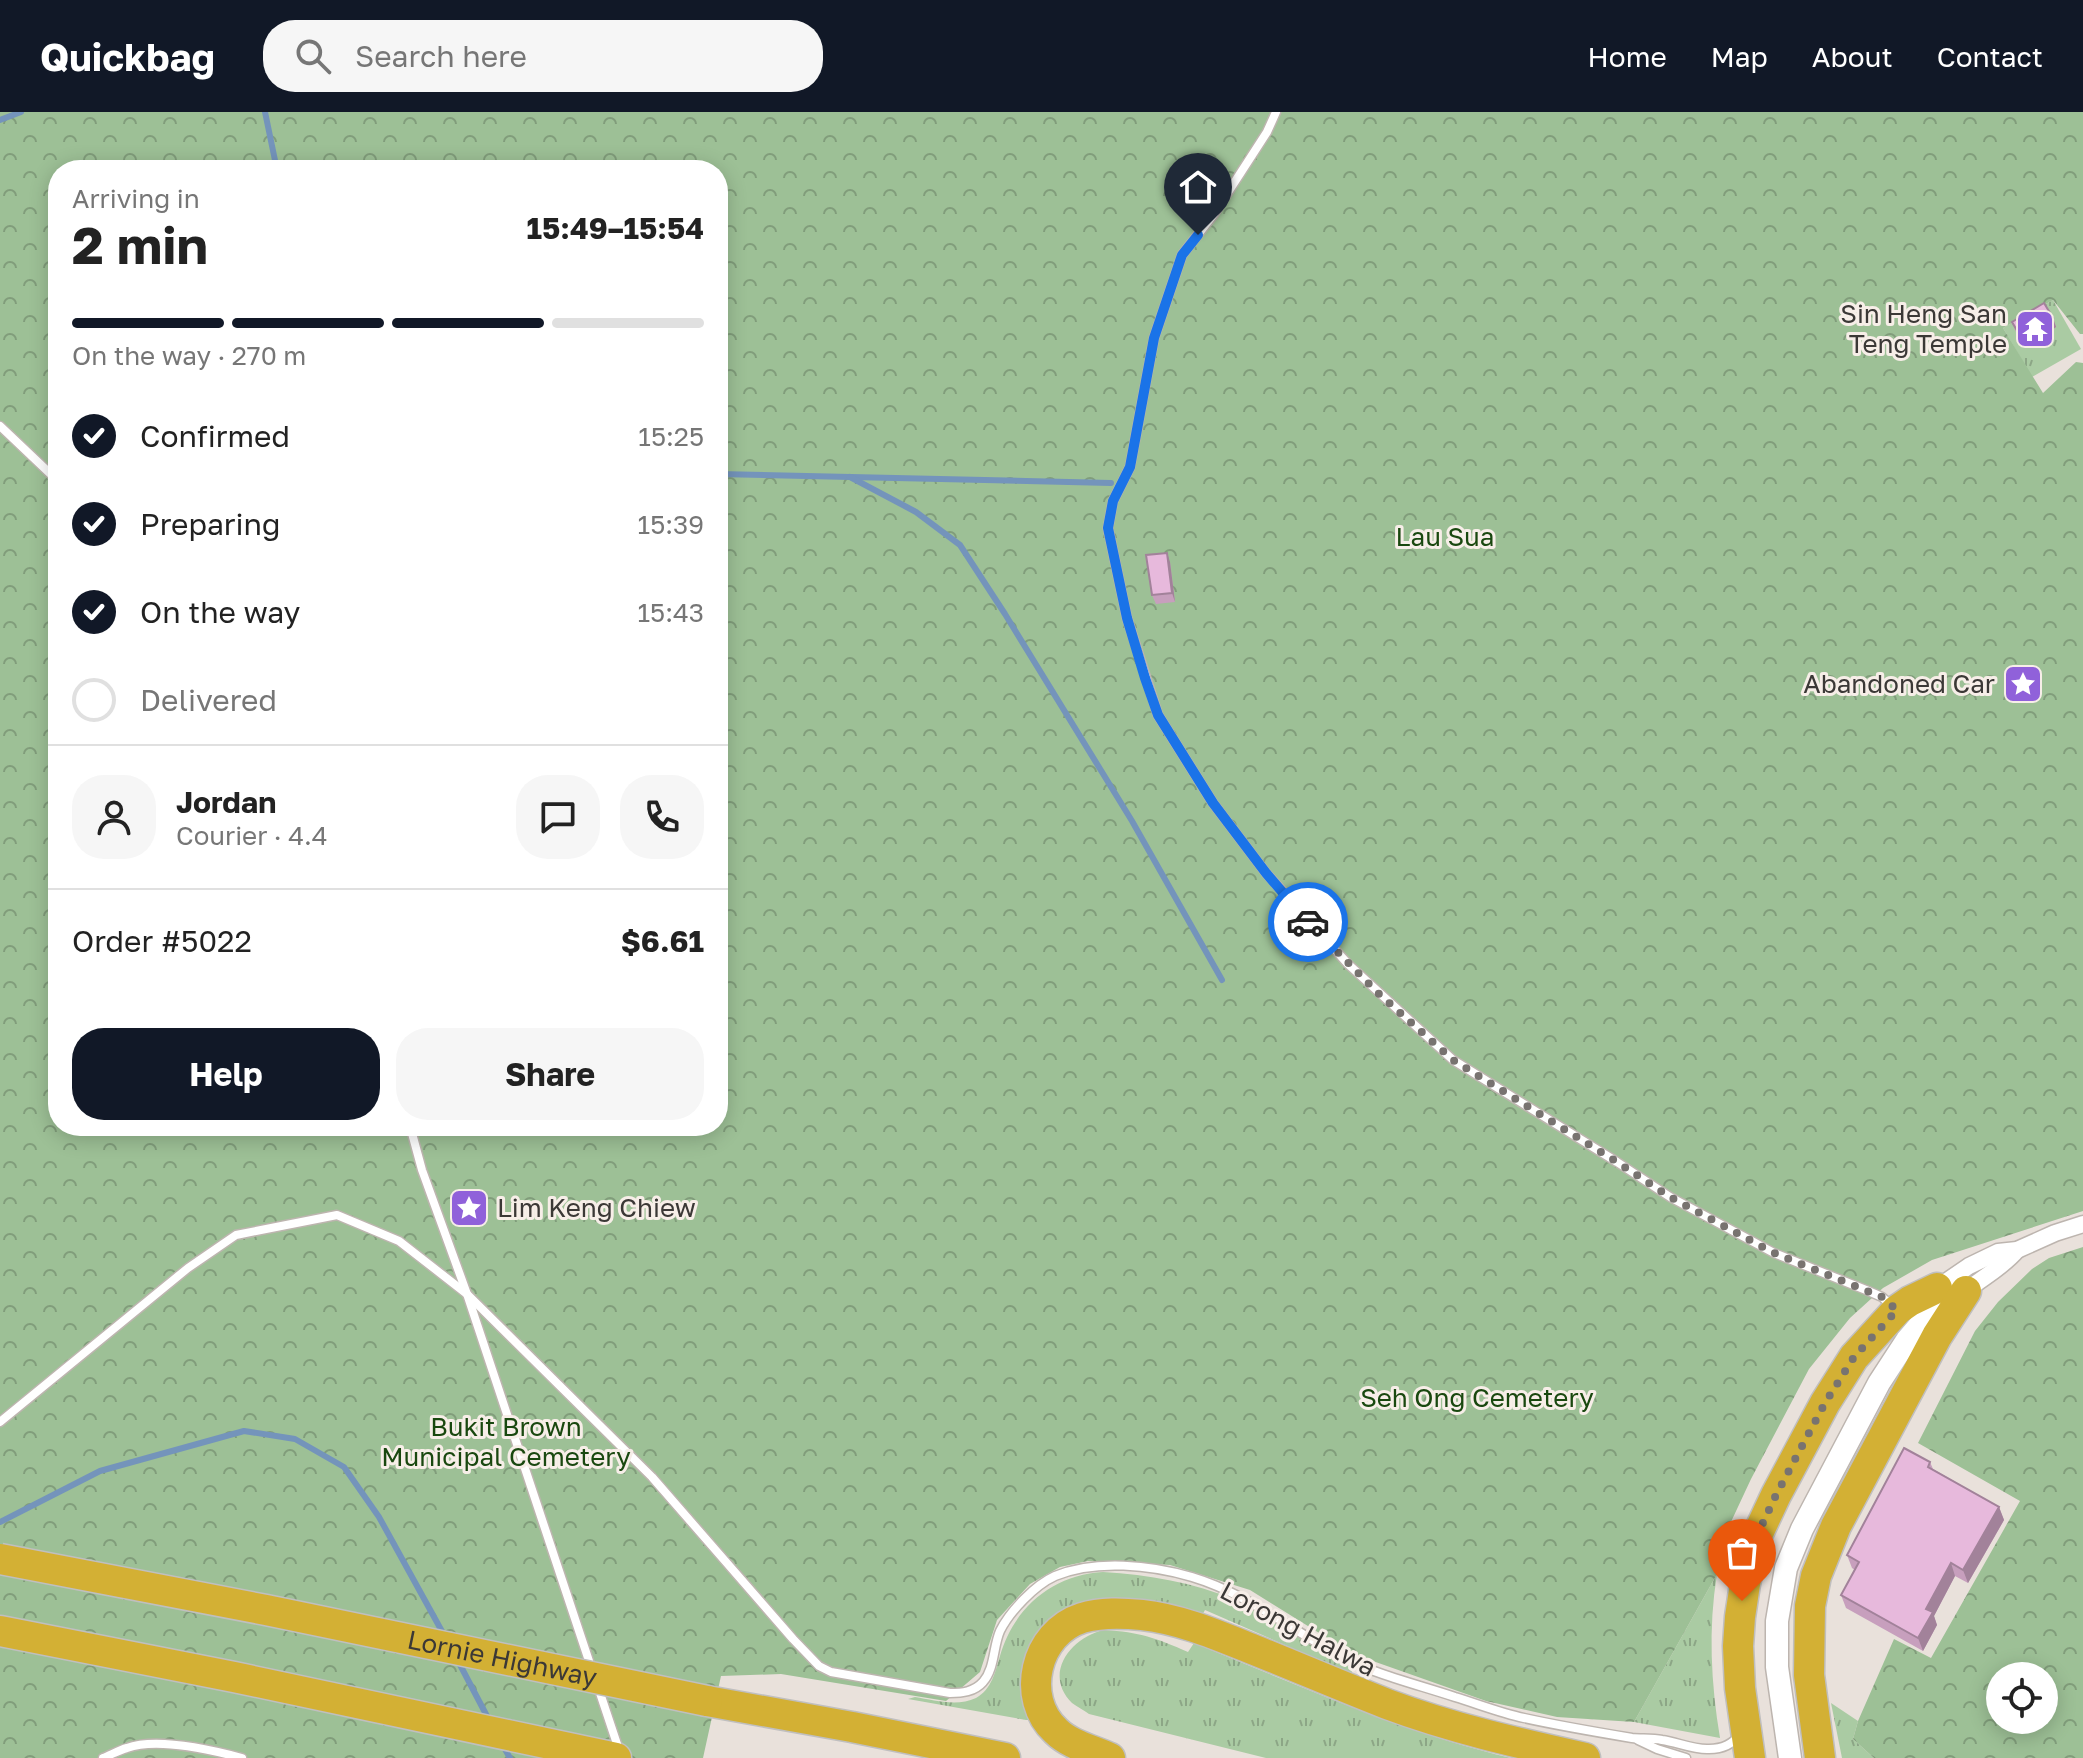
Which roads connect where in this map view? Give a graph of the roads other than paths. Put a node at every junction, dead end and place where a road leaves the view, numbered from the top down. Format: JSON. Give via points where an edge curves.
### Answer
{"nodes":[{"id":1,"x":1276,"y":112,"type":"edge"},
{"id":2,"x":0,"y":426,"type":"edge"},
{"id":3,"x":48,"y":472,"type":"edge"},
{"id":4,"x":413,"y":1136,"type":"edge"},
{"id":5,"x":2083,"y":1224,"type":"edge"},
{"id":6,"x":2017,"y":1250,"type":"junction"},
{"id":7,"x":1951,"y":1290,"type":"junction"},
{"id":8,"x":467,"y":1294,"type":"junction"},
{"id":9,"x":1897,"y":1310,"type":"junction"},
{"id":10,"x":0,"y":1422,"type":"edge"},
{"id":11,"x":0,"y":1559,"type":"edge"},
{"id":12,"x":0,"y":1631,"type":"edge"},
{"id":13,"x":1744,"y":1725,"type":"junction"},
{"id":14,"x":1636,"y":1739,"type":"junction"},
{"id":15,"x":103,"y":1758,"type":"edge"},
{"id":16,"x":242,"y":1758,"type":"edge"},
{"id":17,"x":619,"y":1758,"type":"edge"},
{"id":18,"x":1005,"y":1758,"type":"edge"},
{"id":19,"x":1110,"y":1758,"type":"edge"},
{"id":20,"x":1585,"y":1758,"type":"edge"},
{"id":21,"x":1686,"y":1758,"type":"edge"},
{"id":22,"x":1750,"y":1758,"type":"edge"},
{"id":23,"x":1777,"y":1758,"type":"edge"},
{"id":24,"x":1790,"y":1758,"type":"edge"},
{"id":25,"x":1820,"y":1758,"type":"edge"}],
"edges":[{"from":1,"to":9,"type":"lane","via":[[1214,214],[1182,255],[1154,338],[1130,467],[1110,514],[1108,528],[1127,618],[1158,715],[1213,803],[1266,873],[1348,964],[1453,1060],[1670,1197],[1774,1253],[1882,1297]]},
{"from":2,"to":3,"type":"lane"},
{"from":4,"to":8,"type":"lane"},
{"from":5,"to":6,"type":"street"},
{"from":6,"to":7,"type":"street","via":[[1984,1276]]},
{"from":6,"to":7,"type":"street","via":[[1998,1252],[1969,1266]]},
{"from":7,"to":9,"type":"highway"},
{"from":7,"to":23,"type":"street","via":[[1873,1370],[1785,1540],[1772,1581],[1764,1671]]},
{"from":7,"to":24,"type":"street","via":[[1907,1340],[1879,1383],[1786,1568],[1777,1621],[1777,1667]]},
{"from":7,"to":25,"type":"highway","via":[[1937,1336],[1836,1526],[1816,1576],[1809,1675]]},
{"from":8,"to":10,"type":"lane","name":"Lorong Halwa","via":[[399,1241],[337,1215],[236,1235]]},
{"from":8,"to":14,"type":"lane","name":"Lorong Halwa","via":[[652,1477],[793,1639],[831,1672],[950,1693],[973,1689],[990,1670],[1000,1631],[1035,1591],[1054,1577],[1116,1565],[1223,1588],[1373,1670],[1521,1718]]},
{"from":8,"to":17,"type":"lane"},
{"from":9,"to":13,"type":"highway","via":[[1854,1357],[1825,1403],[1754,1542],[1740,1617]]},
{"from":11,"to":18,"type":"highway","name":"Lornie Highway","bridge":true},
{"from":12,"to":17,"type":"highway"},
{"from":13,"to":14,"type":"lane","name":"Lorong Halwa","via":[[1729,1745],[1708,1749]]},
{"from":13,"to":22,"type":"highway"},
{"from":14,"to":21,"type":"lane","name":"Lorong Halwa"},
{"from":15,"to":16,"type":"lane","via":[[130,1746],[158,1744]]},
{"from":19,"to":20,"type":"highway","via":[[1055,1731],[1037,1699],[1036,1675],[1041,1656],[1063,1627],[1112,1613],[1145,1615],[1207,1631],[1438,1722]]}]}
